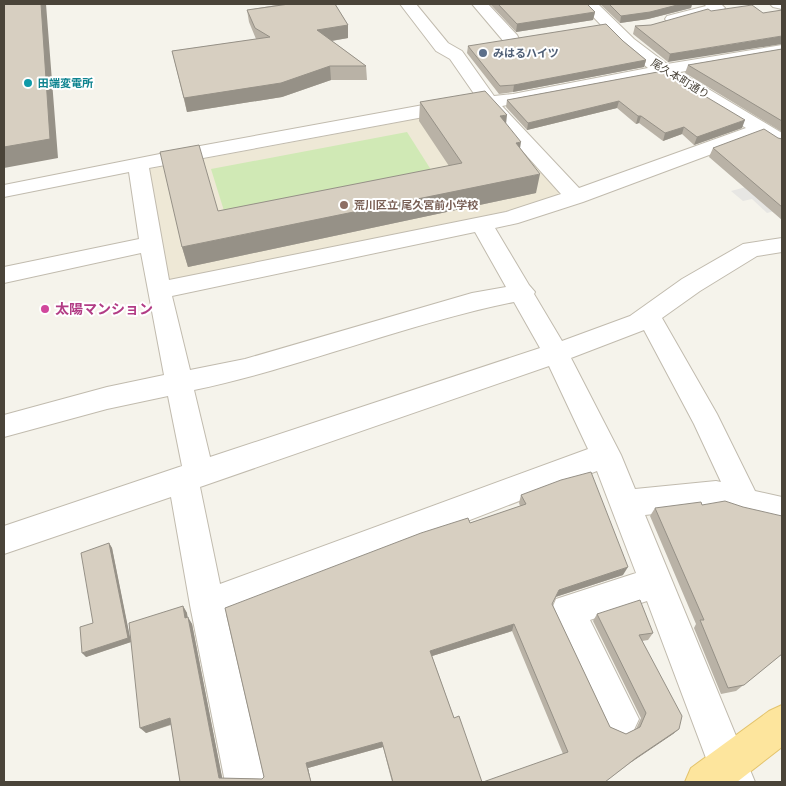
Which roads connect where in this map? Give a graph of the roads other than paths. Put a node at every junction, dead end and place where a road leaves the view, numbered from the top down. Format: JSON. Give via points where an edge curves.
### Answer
{"nodes":[{"id":1,"x":408,"y":4,"type":"edge"},
{"id":2,"x":480,"y":4,"type":"edge"},
{"id":3,"x":589,"y":4,"type":"edge"},
{"id":4,"x":778,"y":4,"type":"edge"},
{"id":5,"x":782,"y":4,"type":"edge"},
{"id":6,"x":719,"y":5,"type":"edge"},
{"id":7,"x":657,"y":24,"type":"edge"},
{"id":8,"x":587,"y":27,"type":"edge"},
{"id":9,"x":618,"y":27,"type":"junction"},
{"id":10,"x":530,"y":36,"type":"edge"},
{"id":11,"x":511,"y":39,"type":"junction"},
{"id":12,"x":494,"y":42,"type":"edge"},
{"id":13,"x":468,"y":46,"type":"edge"},
{"id":14,"x":447,"y":50,"type":"junction"},
{"id":15,"x":781,"y":58,"type":"edge"},
{"id":16,"x":663,"y":70,"type":"junction"},
{"id":17,"x":490,"y":102,"type":"junction"},
{"id":18,"x":776,"y":134,"type":"edge"},
{"id":19,"x":138,"y":164,"type":"junction"},
{"id":20,"x":4,"y":191,"type":"edge"},
{"id":21,"x":575,"y":197,"type":"junction"},
{"id":22,"x":481,"y":223,"type":"junction"},
{"id":23,"x":151,"y":244,"type":"junction"},
{"id":24,"x":782,"y":245,"type":"edge"},
{"id":25,"x":4,"y":275,"type":"edge"},
{"id":26,"x":160,"y":290,"type":"junction"},
{"id":27,"x":523,"y":292,"type":"junction"},
{"id":28,"x":648,"y":315,"type":"junction"},
{"id":29,"x":556,"y":353,"type":"junction"},
{"id":30,"x":180,"y":382,"type":"junction"},
{"id":31,"x":4,"y":426,"type":"edge"},
{"id":32,"x":606,"y":455,"type":"junction"},
{"id":33,"x":191,"y":477,"type":"junction"},
{"id":34,"x":745,"y":501,"type":"junction"},
{"id":35,"x":625,"y":504,"type":"junction"},
{"id":36,"x":782,"y":511,"type":"edge"},
{"id":37,"x":4,"y":540,"type":"edge"},
{"id":38,"x":656,"y":582,"type":"junction"},
{"id":39,"x":207,"y":605,"type":"junction"},
{"id":40,"x":620,"y":719,"type":"dead end"},
{"id":41,"x":782,"y":724,"type":"edge"},
{"id":42,"x":722,"y":776,"type":"edge"},
{"id":43,"x":245,"y":782,"type":"edge"}],
"edges":[{"from":1,"to":14,"type":"street"},
{"from":2,"to":11,"type":"street"},
{"from":3,"to":9,"type":"street","name":"尾久本町通り"},
{"from":4,"to":5,"type":"street"},
{"from":6,"to":7,"type":"street"},
{"from":8,"to":9,"type":"street"},
{"from":9,"to":16,"type":"street","name":"尾久本町通り","via":[[649,61]]},
{"from":10,"to":11,"type":"street"},
{"from":11,"to":12,"type":"street"},
{"from":13,"to":14,"type":"street"},
{"from":14,"to":17,"type":"street","via":[[456,55]]},
{"from":15,"to":16,"type":"street","via":[[758,54]]},
{"from":16,"to":17,"type":"street"},
{"from":16,"to":18,"type":"street","name":"尾久本町通り"},
{"from":17,"to":19,"type":"street","via":[[446,106]]},
{"from":17,"to":21,"type":"street"},
{"from":18,"to":21,"type":"street"},
{"from":19,"to":20,"type":"street"},
{"from":19,"to":23,"type":"street"},
{"from":21,"to":22,"type":"street","via":[[510,218]]},
{"from":22,"to":26,"type":"street"},
{"from":22,"to":27,"type":"street"},
{"from":23,"to":25,"type":"street"},
{"from":23,"to":26,"type":"street"},
{"from":24,"to":28,"type":"street","via":[[751,249]]},
{"from":26,"to":30,"type":"street"},
{"from":27,"to":29,"type":"street"},
{"from":27,"to":30,"type":"street","via":[[472,302],[245,369]]},
{"from":28,"to":29,"type":"street","via":[[639,322]]},
{"from":28,"to":34,"type":"street","via":[[707,422]]},
{"from":29,"to":32,"type":"street"},
{"from":29,"to":33,"type":"street"},
{"from":30,"to":31,"type":"street"},
{"from":30,"to":33,"type":"street"},
{"from":32,"to":35,"type":"street"},
{"from":32,"to":39,"type":"street"},
{"from":33,"to":37,"type":"street"},
{"from":33,"to":39,"type":"street"},
{"from":34,"to":35,"type":"street","via":[[716,494]]},
{"from":34,"to":36,"type":"street"},
{"from":35,"to":38,"type":"street"},
{"from":38,"to":40,"type":"street","via":[[568,610]]},
{"from":38,"to":42,"type":"street"},
{"from":39,"to":43,"type":"street"},
{"from":41,"to":42,"type":"main road"}]}
